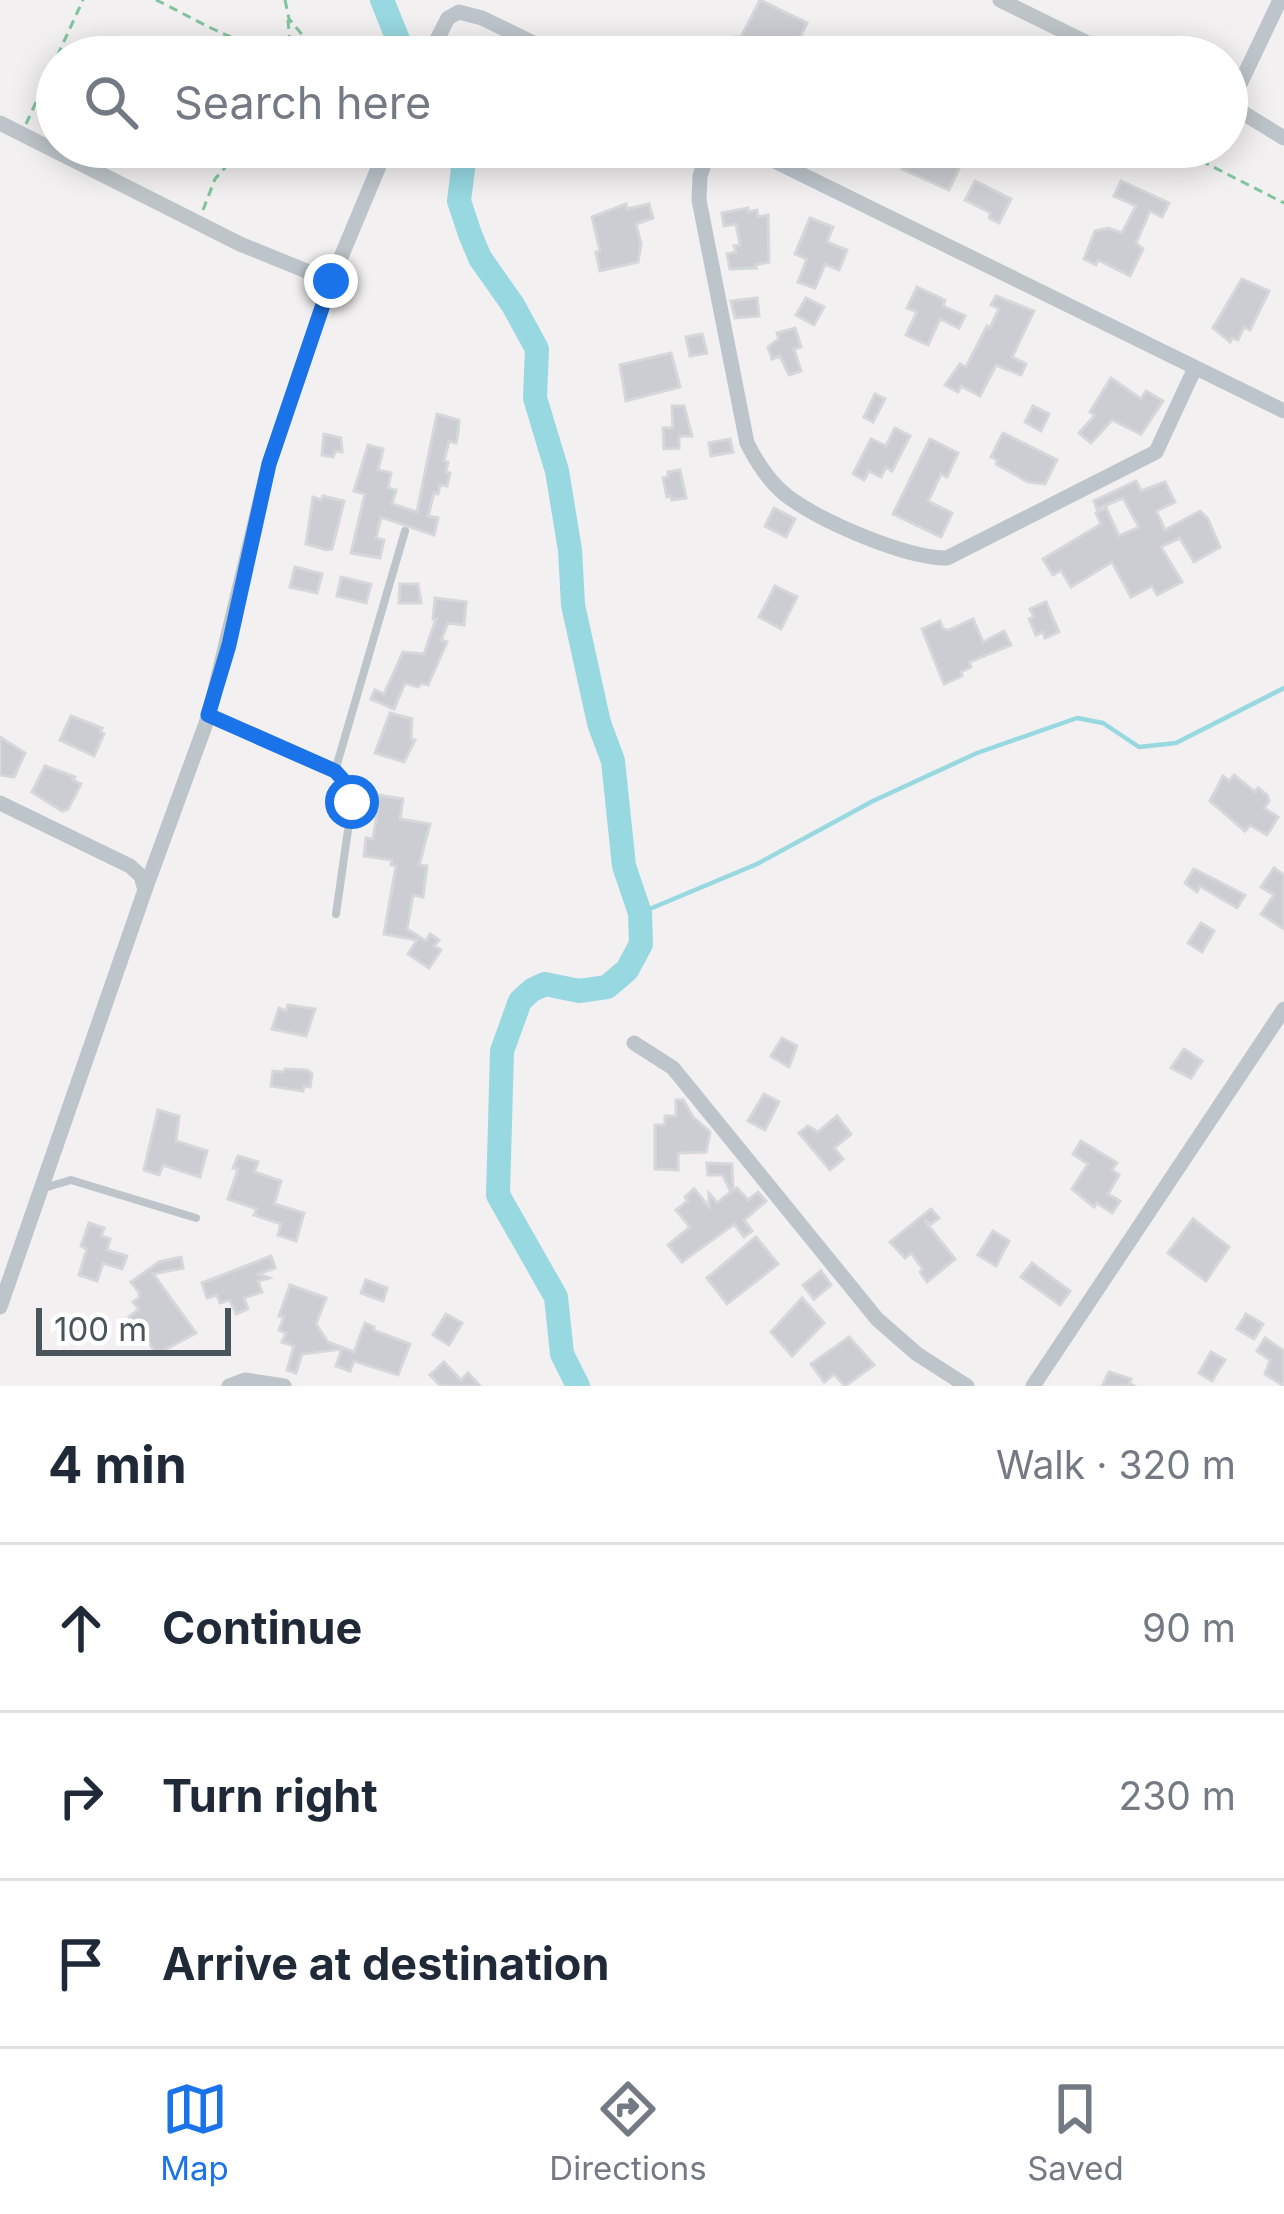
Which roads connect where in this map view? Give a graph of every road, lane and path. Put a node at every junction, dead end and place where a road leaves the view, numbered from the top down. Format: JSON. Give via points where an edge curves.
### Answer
{"nodes":[{"id":1,"x":83,"y":0,"type":"edge"},
{"id":2,"x":155,"y":0,"type":"edge"},
{"id":3,"x":285,"y":0,"type":"edge"},
{"id":4,"x":458,"y":0,"type":"edge"},
{"id":5,"x":1000,"y":0,"type":"edge"},
{"id":6,"x":1280,"y":0,"type":"edge"},
{"id":7,"x":448,"y":18,"type":"junction"},
{"id":8,"x":289,"y":19,"type":"junction"},
{"id":9,"x":65,"y":36,"type":"edge"},
{"id":10,"x":233,"y":36,"type":"edge"},
{"id":11,"x":290,"y":36,"type":"edge"},
{"id":12,"x":303,"y":36,"type":"edge"},
{"id":13,"x":439,"y":36,"type":"edge"},
{"id":14,"x":518,"y":36,"type":"edge"},
{"id":15,"x":1073,"y":36,"type":"edge"},
{"id":16,"x":1248,"y":65,"type":"edge"},
{"id":17,"x":36,"y":97,"type":"edge"},
{"id":18,"x":1248,"y":118,"type":"edge"},
{"id":19,"x":0,"y":122,"type":"edge"},
{"id":20,"x":24,"y":134,"type":"junction"},
{"id":21,"x":1284,"y":138,"type":"edge"},
{"id":22,"x":36,"y":140,"type":"edge"},
{"id":23,"x":92,"y":168,"type":"edge"},
{"id":24,"x":225,"y":168,"type":"edge"},
{"id":25,"x":378,"y":168,"type":"edge"},
{"id":26,"x":703,"y":168,"type":"edge"},
{"id":27,"x":789,"y":168,"type":"edge"},
{"id":28,"x":1215,"y":168,"type":"edge"},
{"id":29,"x":1284,"y":203,"type":"edge"},
{"id":30,"x":196,"y":220,"type":"junction"},
{"id":31,"x":331,"y":281,"type":"junction"},
{"id":32,"x":1195,"y":368,"type":"junction"},
{"id":33,"x":1284,"y":411,"type":"edge"},
{"id":34,"x":405,"y":530,"type":"dead end"},
{"id":35,"x":208,"y":715,"type":"junction"},
{"id":36,"x":335,"y":771,"type":"junction"},
{"id":37,"x":0,"y":803,"type":"edge"},
{"id":38,"x":145,"y":890,"type":"junction"},
{"id":39,"x":336,"y":914,"type":"dead end"},
{"id":40,"x":1284,"y":1009,"type":"edge"},
{"id":41,"x":634,"y":1042,"type":"dead end"},
{"id":42,"x":43,"y":1189,"type":"junction"},
{"id":43,"x":196,"y":1218,"type":"dead end"},
{"id":44,"x":0,"y":1307,"type":"edge"},
{"id":45,"x":229,"y":1386,"type":"edge"},
{"id":46,"x":284,"y":1386,"type":"edge"},
{"id":47,"x":967,"y":1386,"type":"edge"},
{"id":48,"x":1033,"y":1386,"type":"edge"}],
"edges":[{"from":1,"to":9,"type":"path"},
{"from":2,"to":10,"type":"path"},
{"from":3,"to":8,"type":"path"},
{"from":4,"to":7,"type":"street"},
{"from":5,"to":15,"type":"street"},
{"from":6,"to":16,"type":"street"},
{"from":7,"to":13,"type":"street"},
{"from":7,"to":14,"type":"street","via":[[470,13]]},
{"from":8,"to":11,"type":"path"},
{"from":8,"to":12,"type":"path"},
{"from":17,"to":20,"type":"path"},
{"from":18,"to":21,"type":"street"},
{"from":19,"to":20,"type":"street"},
{"from":20,"to":22,"type":"street"},
{"from":23,"to":30,"type":"street"},
{"from":24,"to":30,"type":"path"},
{"from":25,"to":31,"type":"street"},
{"from":26,"to":32,"type":"street","via":[[699,200],[747,443],[784,494],[887,545],[947,558],[1156,452]]},
{"from":27,"to":32,"type":"street"},
{"from":28,"to":29,"type":"path"},
{"from":30,"to":31,"type":"street"},
{"from":31,"to":35,"type":"street","via":[[269,464]]},
{"from":32,"to":33,"type":"street"},
{"from":34,"to":36,"type":"lane"},
{"from":35,"to":36,"type":"street"},
{"from":35,"to":38,"type":"street"},
{"from":36,"to":39,"type":"lane","via":[[352,802]]},
{"from":37,"to":38,"type":"street","via":[[130,866]]},
{"from":38,"to":42,"type":"street"},
{"from":40,"to":48,"type":"street"},
{"from":41,"to":47,"type":"street","via":[[674,1068],[877,1319]]},
{"from":42,"to":43,"type":"lane","via":[[71,1180]]},
{"from":42,"to":44,"type":"street"},
{"from":45,"to":46,"type":"street"}]}
